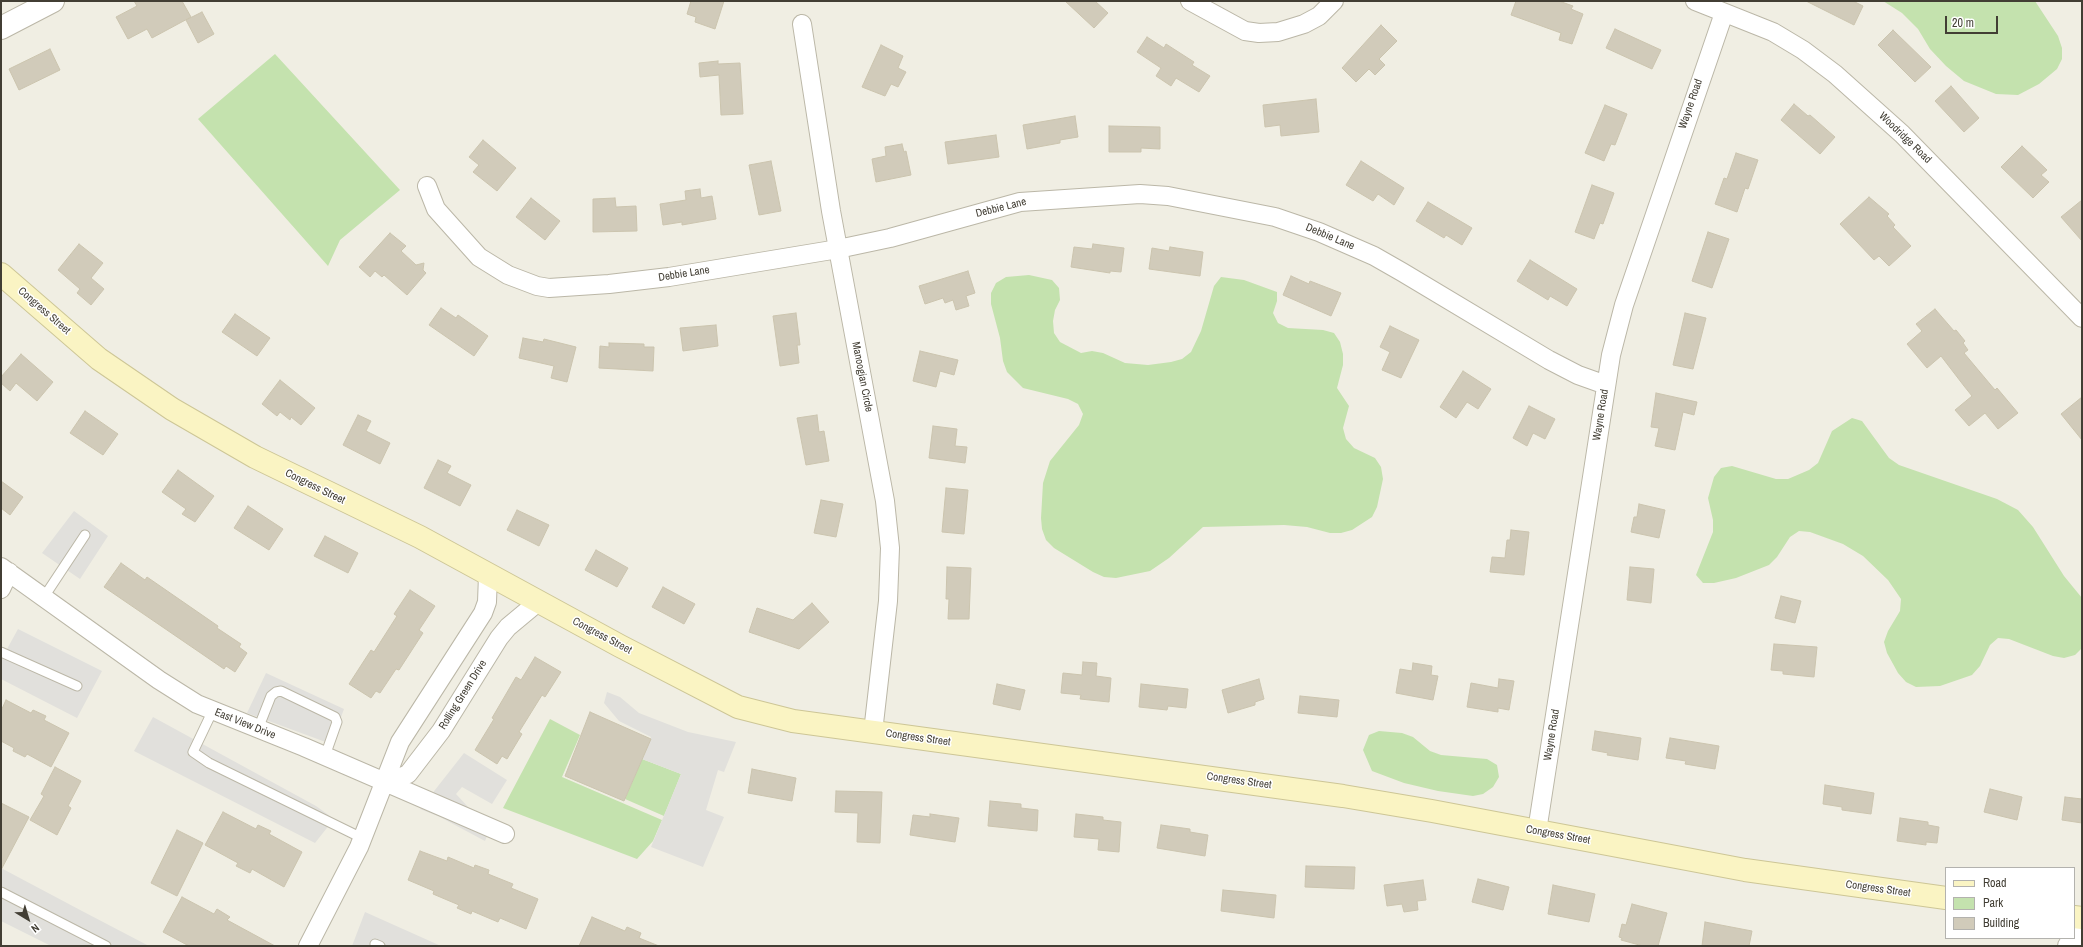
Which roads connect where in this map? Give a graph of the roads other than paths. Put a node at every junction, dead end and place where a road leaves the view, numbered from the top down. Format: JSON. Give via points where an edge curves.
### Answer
{"nodes":[{"id":1,"x":53,"y":1,"type":"edge"},
{"id":2,"x":1190,"y":1,"type":"edge"},
{"id":3,"x":1334,"y":1,"type":"edge"},
{"id":4,"x":1695,"y":1,"type":"edge"},
{"id":5,"x":1724,"y":13,"type":"junction"},
{"id":6,"x":802,"y":24,"type":"dead end"},
{"id":7,"x":1,"y":28,"type":"edge"},
{"id":8,"x":427,"y":186,"type":"dead end"},
{"id":9,"x":838,"y":249,"type":"junction"},
{"id":10,"x":1,"y":274,"type":"edge"},
{"id":11,"x":2082,"y":318,"type":"edge"},
{"id":12,"x":1606,"y":385,"type":"junction"},
{"id":13,"x":85,"y":535,"type":"dead end"},
{"id":14,"x":5,"y":570,"type":"edge"},
{"id":15,"x":488,"y":574,"type":"junction"},
{"id":16,"x":1,"y":589,"type":"edge"},
{"id":17,"x":44,"y":598,"type":"junction"},
{"id":18,"x":538,"y":602,"type":"junction"},
{"id":19,"x":1,"y":652,"type":"edge"},
{"id":20,"x":77,"y":686,"type":"dead end"},
{"id":21,"x":213,"y":710,"type":"junction"},
{"id":22,"x":258,"y":729,"type":"junction"},
{"id":23,"x":873,"y":732,"type":"junction"},
{"id":24,"x":325,"y":756,"type":"junction"},
{"id":25,"x":384,"y":782,"type":"junction"},
{"id":26,"x":1537,"y":831,"type":"junction"},
{"id":27,"x":504,"y":834,"type":"dead end"},
{"id":28,"x":362,"y":838,"type":"junction"},
{"id":29,"x":1,"y":892,"type":"edge"},
{"id":30,"x":1945,"y":898,"type":"edge"},
{"id":31,"x":2082,"y":930,"type":"edge"},
{"id":32,"x":2075,"y":939,"type":"edge"},
{"id":33,"x":106,"y":946,"type":"edge"},
{"id":34,"x":308,"y":946,"type":"edge"}],
"edges":[{"from":1,"to":7,"type":"street"},
{"from":2,"to":3,"type":"street","via":[[1245,31],[1259,33],[1278,32],[1304,24],[1319,16]]},
{"from":4,"to":5,"type":"street","name":"Woodridge Road"},
{"from":5,"to":11,"type":"street","name":"Woodridge Road","via":[[1773,32],[1803,50],[1852,88],[1906,139]]},
{"from":5,"to":12,"type":"street","name":"Wayne Road","via":[[1624,305]]},
{"from":6,"to":9,"type":"street","name":"Manoogian Circle"},
{"from":8,"to":9,"type":"street","name":"Debbie Lane","via":[[436,209],[479,257],[508,275],[544,288],[661,278]]},
{"from":9,"to":12,"type":"street","name":"Debbie Lane","via":[[890,238],[1020,202],[1140,194],[1168,196],[1275,217],[1319,232],[1374,256],[1554,363]]},
{"from":9,"to":23,"type":"street","name":"Manoogian Circle","via":[[885,501],[890,548],[888,601]]},
{"from":10,"to":15,"type":"main road","name":"Congress Street","via":[[98,359],[172,410],[255,457],[420,536]]},
{"from":12,"to":26,"type":"street","name":"Wayne Road"},
{"from":13,"to":17,"type":"lane"},
{"from":14,"to":16,"type":"street"},
{"from":14,"to":17,"type":"street","name":"East View Drive"},
{"from":15,"to":18,"type":"main road","name":"Congress Street"},
{"from":15,"to":25,"type":"street","via":[[487,602],[483,613],[408,729]]},
{"from":17,"to":21,"type":"street","name":"East View Drive","via":[[159,680],[197,704]]},
{"from":18,"to":23,"type":"main road","name":"Congress Street","via":[[738,707],[793,721]]},
{"from":18,"to":25,"type":"street","name":"Rolling Green Drive","via":[[498,638],[441,731],[408,774]]},
{"from":19,"to":20,"type":"lane"},
{"from":21,"to":22,"type":"street","name":"East View Drive"},
{"from":21,"to":28,"type":"lane","via":[[193,752],[209,763]]},
{"from":22,"to":24,"type":"street","name":"East View Drive"},
{"from":22,"to":24,"type":"lane","via":[[271,696],[281,691],[335,718],[337,722]]},
{"from":23,"to":26,"type":"main road","name":"Congress Street","via":[[1320,793]]},
{"from":24,"to":25,"type":"street","name":"East View Drive"},
{"from":25,"to":27,"type":"street","name":"East View Drive"},
{"from":25,"to":28,"type":"street"},
{"from":26,"to":30,"type":"main road","name":"Congress Street","via":[[1745,870]]},
{"from":28,"to":34,"type":"street"},
{"from":29,"to":33,"type":"lane"},
{"from":31,"to":32,"type":"street"}]}
